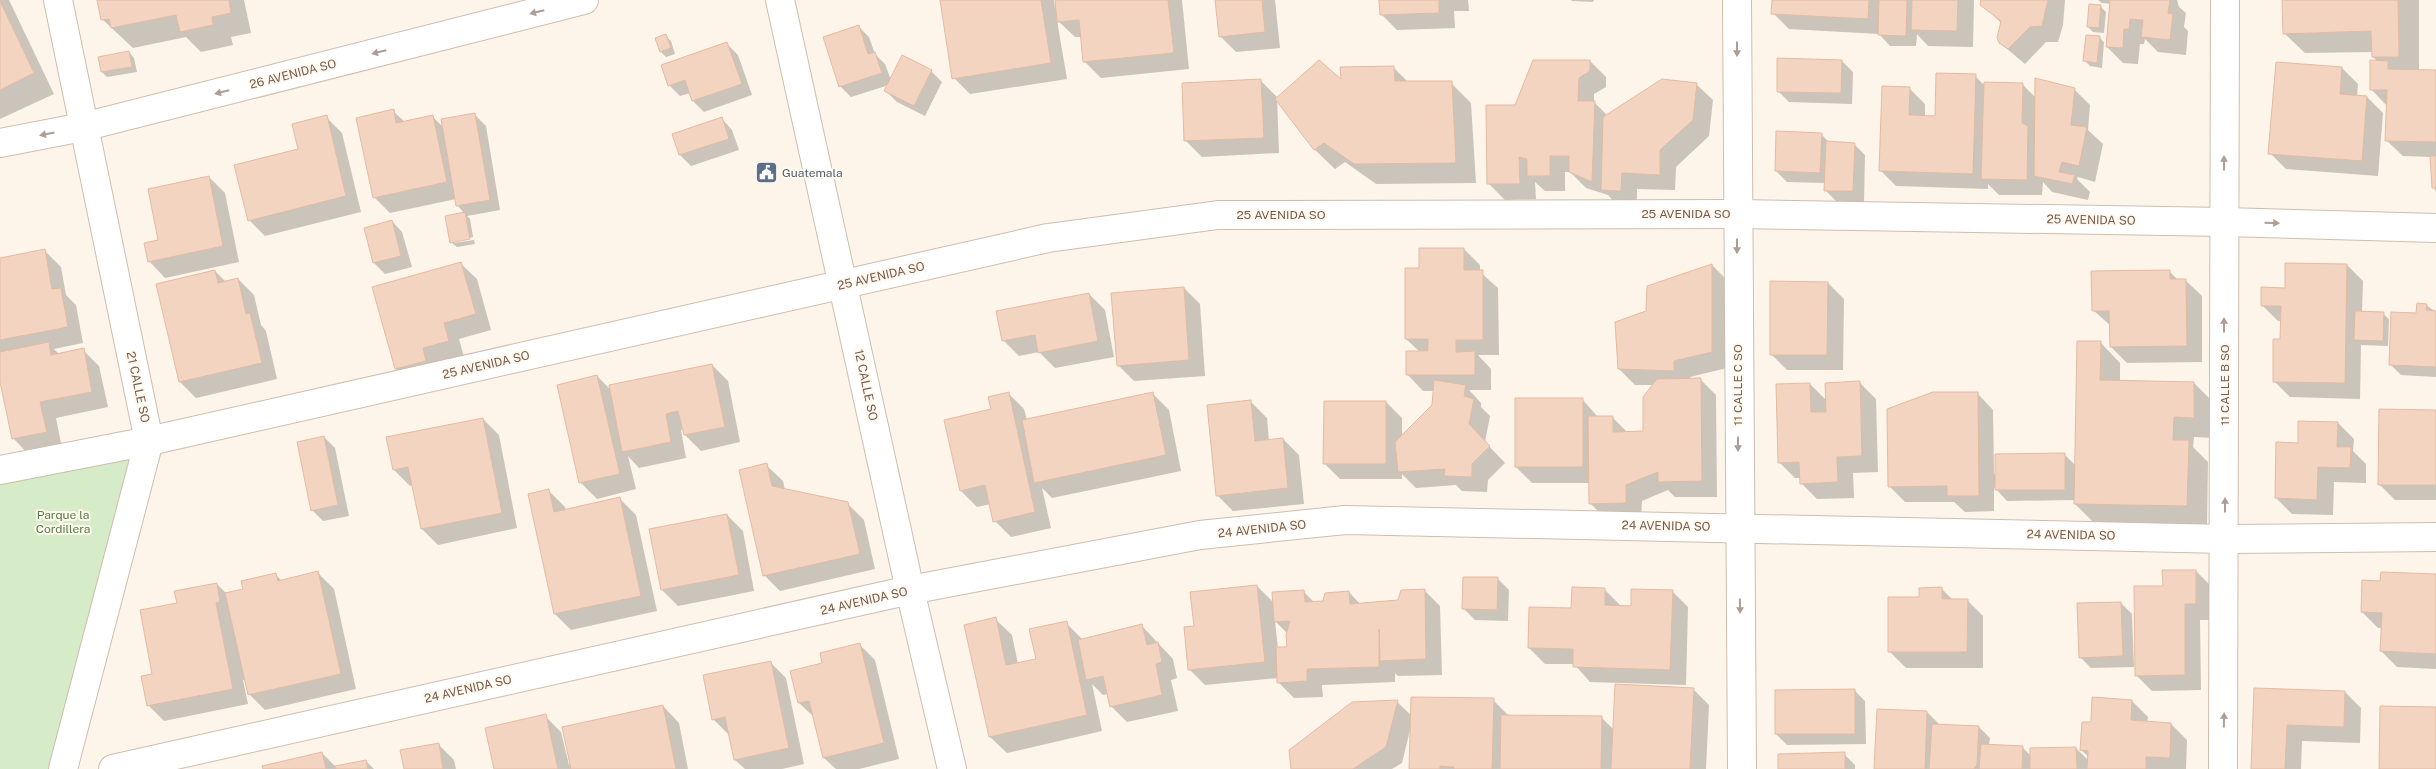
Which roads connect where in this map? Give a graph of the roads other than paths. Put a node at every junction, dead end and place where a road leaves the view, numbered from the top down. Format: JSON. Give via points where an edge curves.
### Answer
{"nodes":[{"id":1,"x":58,"y":0,"type":"edge"},
{"id":2,"x":584,"y":0,"type":"edge"},
{"id":3,"x":780,"y":0,"type":"edge"},
{"id":4,"x":1737,"y":0,"type":"edge"},
{"id":5,"x":2225,"y":0,"type":"edge"},
{"id":6,"x":83,"y":127,"type":"junction"},
{"id":7,"x":0,"y":143,"type":"edge"},
{"id":8,"x":1736,"y":214,"type":"junction"},
{"id":9,"x":2224,"y":222,"type":"junction"},
{"id":10,"x":2436,"y":228,"type":"edge"},
{"id":11,"x":844,"y":285,"type":"junction"},
{"id":12,"x":149,"y":441,"type":"junction"},
{"id":13,"x":0,"y":470,"type":"edge"},
{"id":14,"x":1739,"y":527,"type":"junction"},
{"id":15,"x":2436,"y":537,"type":"edge"},
{"id":16,"x":2226,"y":539,"type":"junction"},
{"id":17,"x":910,"y":590,"type":"junction"},
{"id":18,"x":63,"y":769,"type":"edge"},
{"id":19,"x":112,"y":769,"type":"edge"},
{"id":20,"x":952,"y":769,"type":"edge"},
{"id":21,"x":1742,"y":769,"type":"edge"},
{"id":22,"x":2223,"y":769,"type":"edge"}],
"edges":[{"from":1,"to":6,"type":"street","name":"21 CALLE SO"},
{"from":2,"to":6,"type":"street","name":"26 AVENIDA SO","one_way":true},
{"from":3,"to":11,"type":"street","name":"12 CALLE SO"},
{"from":4,"to":8,"type":"street","name":"11 CALLE C SO","one_way":true},
{"from":9,"to":5,"type":"street","name":"11 CALLE B SO","one_way":true},
{"from":6,"to":7,"type":"street","name":"26 AVENIDA SO","one_way":true},
{"from":6,"to":12,"type":"street","name":"21 CALLE SO"},
{"from":8,"to":9,"type":"street","name":"25 AVENIDA SO"},
{"from":8,"to":11,"type":"street","name":"25 AVENIDA SO","via":[[1218,215],[1048,238]]},
{"from":8,"to":14,"type":"street","name":"11 CALLE C SO","one_way":true},
{"from":9,"to":10,"type":"street","name":"25 AVENIDA SO","one_way":true},
{"from":16,"to":9,"type":"street","name":"11 CALLE B SO","one_way":true},
{"from":11,"to":12,"type":"street","name":"25 AVENIDA SO"},
{"from":11,"to":17,"type":"street","name":"12 CALLE SO"},
{"from":12,"to":13,"type":"street","name":"25 AVENIDA SO"},
{"from":12,"to":18,"type":"street","name":"21 CALLE SO"},
{"from":14,"to":16,"type":"street","name":"24 AVENIDA SO"},
{"from":14,"to":17,"type":"street","name":"24 AVENIDA SO","via":[[1344,520],[1200,535]]},
{"from":14,"to":21,"type":"street","name":"11 CALLE C SO","one_way":true},
{"from":15,"to":16,"type":"street","name":"24 AVENIDA SO"},
{"from":22,"to":16,"type":"street","name":"11 CALLE B SO","one_way":true},
{"from":17,"to":19,"type":"street","name":"24 AVENIDA SO"},
{"from":17,"to":20,"type":"street","name":"12 CALLE SO"}]}
